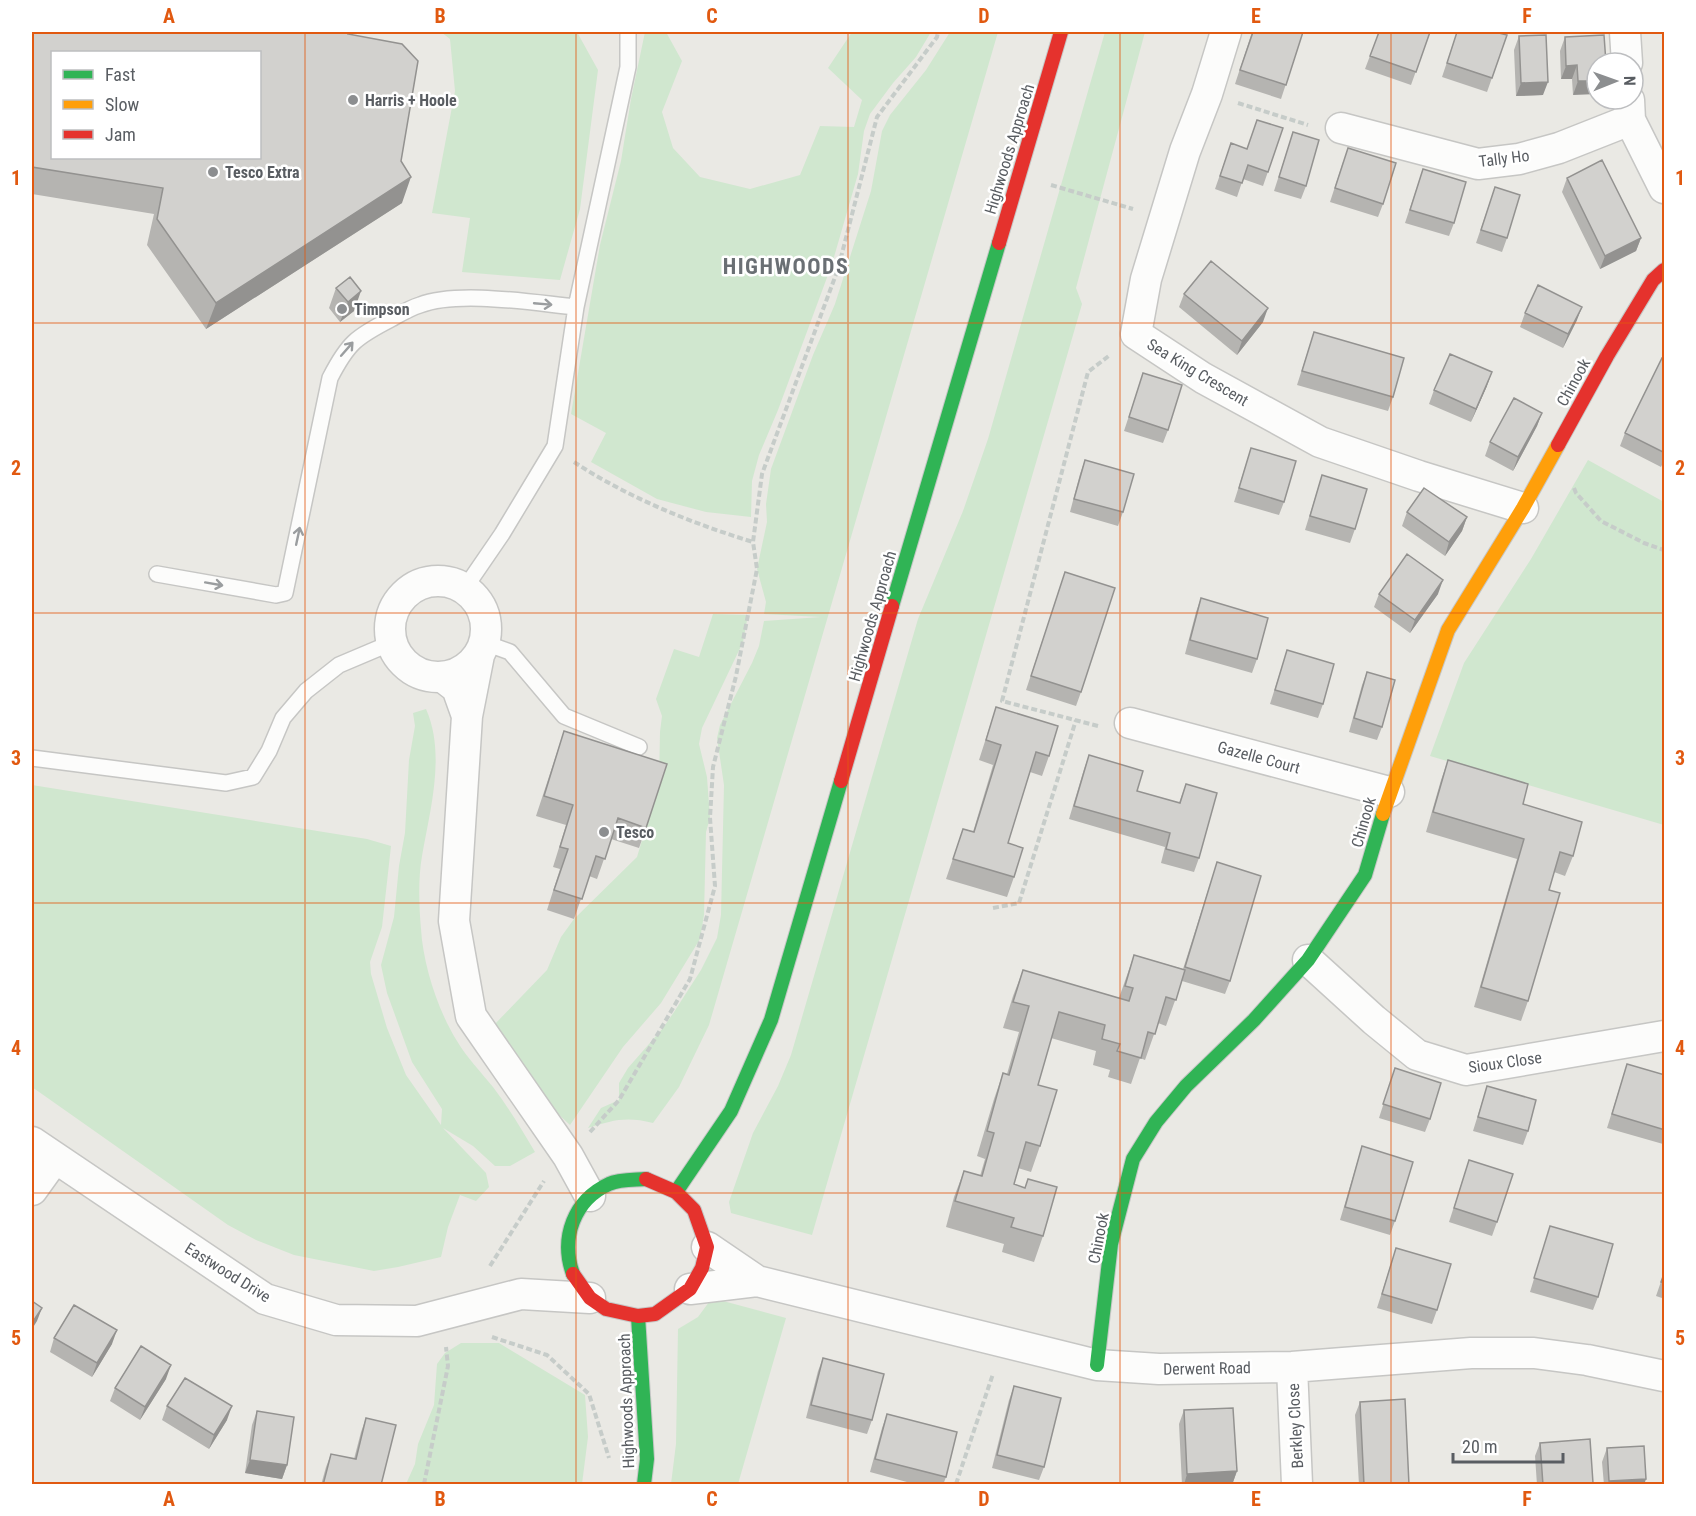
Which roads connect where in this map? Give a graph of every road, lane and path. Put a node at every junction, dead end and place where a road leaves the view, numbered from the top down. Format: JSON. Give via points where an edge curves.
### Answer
{"nodes":[{"id":1,"x":628,"y":32,"type":"edge"},
{"id":2,"x":938,"y":32,"type":"edge"},
{"id":3,"x":1061,"y":32,"type":"edge"},
{"id":4,"x":1226,"y":32,"type":"edge"},
{"id":5,"x":1625,"y":32,"type":"edge"},
{"id":6,"x":1626,"y":51,"type":"edge"},
{"id":7,"x":1207,"y":94,"type":"junction"},
{"id":8,"x":1626,"y":111,"type":"edge"},
{"id":9,"x":1631,"y":111,"type":"edge"},
{"id":10,"x":1341,"y":128,"type":"joint"},
{"id":11,"x":1018,"y":176,"type":"junction"},
{"id":12,"x":1665,"y":188,"type":"edge"},
{"id":13,"x":1165,"y":219,"type":"junction"},
{"id":14,"x":1665,"y":270,"type":"edge"},
{"id":15,"x":576,"y":307,"type":"junction"},
{"id":16,"x":1136,"y":334,"type":"junction"},
{"id":17,"x":572,"y":460,"type":"dead end"},
{"id":18,"x":1573,"y":484,"type":"dead end"},
{"id":19,"x":1522,"y":508,"type":"junction"},
{"id":20,"x":753,"y":542,"type":"junction"},
{"id":21,"x":1665,"y":550,"type":"edge"},
{"id":22,"x":157,"y":574,"type":"dead end"},
{"id":23,"x":465,"y":588,"type":"junction"},
{"id":24,"x":391,"y":643,"type":"junction"},
{"id":25,"x":482,"y":649,"type":"junction"},
{"id":26,"x":444,"y":678,"type":"junction"},
{"id":27,"x":467,"y":716,"type":"junction"},
{"id":28,"x":1076,"y":720,"type":"junction"},
{"id":29,"x":1130,"y":723,"type":"joint"},
{"id":30,"x":639,"y":747,"type":"dead end"},
{"id":31,"x":32,"y":758,"type":"edge"},
{"id":32,"x":1389,"y":792,"type":"junction"},
{"id":33,"x":993,"y":908,"type":"dead end"},
{"id":34,"x":1308,"y":960,"type":"junction"},
{"id":35,"x":1665,"y":1036,"type":"edge"},
{"id":36,"x":43,"y":1150,"type":"edge"},
{"id":37,"x":568,"y":1156,"type":"junction"},
{"id":38,"x":32,"y":1190,"type":"edge"},
{"id":39,"x":676,"y":1192,"type":"junction"},
{"id":40,"x":590,"y":1196,"type":"junction"},
{"id":41,"x":707,"y":1247,"type":"junction"},
{"id":42,"x":568,"y":1252,"type":"junction"},
{"id":43,"x":757,"y":1281,"type":"junction"},
{"id":44,"x":690,"y":1289,"type":"junction"},
{"id":45,"x":521,"y":1294,"type":"junction"},
{"id":46,"x":590,"y":1298,"type":"junction"},
{"id":47,"x":483,"y":1303,"type":"junction"},
{"id":48,"x":443,"y":1314,"type":"junction"},
{"id":49,"x":638,"y":1316,"type":"junction"},
{"id":50,"x":1003,"y":1343,"type":"junction"},
{"id":51,"x":1096,"y":1365,"type":"junction"},
{"id":52,"x":1292,"y":1367,"type":"junction"},
{"id":53,"x":1665,"y":1376,"type":"edge"},
{"id":54,"x":612,"y":1466,"type":"dead end"},
{"id":55,"x":424,"y":1485,"type":"edge"},
{"id":56,"x":644,"y":1485,"type":"edge"},
{"id":57,"x":956,"y":1485,"type":"edge"},
{"id":58,"x":1297,"y":1485,"type":"edge"}],
"edges":[{"from":1,"to":15,"type":"lane","via":[[628,67]]},
{"from":2,"to":20,"type":"path","via":[[877,117],[838,269],[762,474]]},
{"from":3,"to":11,"type":"street","name":"Highwoods Approach"},
{"from":4,"to":7,"type":"street","name":"Sea King Crescent"},
{"from":5,"to":6,"type":"street"},
{"from":7,"to":10,"type":"path","via":[[1327,130]]},
{"from":7,"to":13,"type":"street","name":"Sea King Crescent"},
{"from":8,"to":10,"type":"street","name":"Tally Ho","via":[[1539,154],[1478,164]]},
{"from":9,"to":12,"type":"street"},
{"from":11,"to":13,"type":"path"},
{"from":11,"to":39,"type":"street","name":"Highwoods Approach","via":[[771,1020],[731,1111]]},
{"from":13,"to":16,"type":"street","name":"Sea King Crescent","via":[[1146,279]]},
{"from":14,"to":19,"type":"street","name":"Chinook","via":[[1653,280],[1607,356]]},
{"from":22,"to":15,"type":"lane","one_way":true,"via":[[276,595],[285,593],[330,378],[340,357],[359,335],[420,304],[441,299]]},
{"from":15,"to":23,"type":"lane","via":[[555,446]]},
{"from":16,"to":19,"type":"street","name":"Sea King Crescent","via":[[1203,378],[1320,442]]},
{"from":16,"to":28,"type":"path","via":[[1088,372],[1002,701]]},
{"from":17,"to":20,"type":"path","via":[[605,482],[649,502]]},
{"from":18,"to":21,"type":"path","via":[[1576,493],[1601,521]]},
{"from":19,"to":32,"type":"street","name":"Chinook","via":[[1448,630]]},
{"from":20,"to":37,"type":"path","via":[[757,569],[736,676],[712,767],[710,818],[715,886],[690,980],[619,1100]]},
{"from":23,"to":24,"type":"street","via":[[439,581],[420,584],[406,593],[390,622]]},
{"from":23,"to":25,"type":"street","via":[[477,599],[484,614]]},
{"from":24,"to":26,"type":"street","via":[[412,671]]},
{"from":24,"to":31,"type":"lane","via":[[339,664],[306,691],[283,718],[253,777],[226,783]]},
{"from":25,"to":26,"type":"street","via":[[462,672]]},
{"from":25,"to":27,"type":"street"},
{"from":25,"to":30,"type":"lane","via":[[510,652],[564,716]]},
{"from":26,"to":27,"type":"street","via":[[457,688]]},
{"from":27,"to":37,"type":"street","via":[[454,921],[471,1016]]},
{"from":28,"to":29,"type":"path","via":[[1112,730]]},
{"from":28,"to":33,"type":"path","via":[[1019,903]]},
{"from":29,"to":32,"type":"street","name":"Gazelle Court"},
{"from":32,"to":34,"type":"street","name":"Chinook","via":[[1365,875]]},
{"from":34,"to":35,"type":"street","name":"Sioux Close","via":[[1418,1055],[1466,1070]]},
{"from":34,"to":51,"type":"street","name":"Chinook","via":[[1186,1086],[1156,1122],[1133,1159],[1112,1244]]},
{"from":36,"to":38,"type":"street"},
{"from":36,"to":48,"type":"street","name":"Eastwood Drive","via":[[264,1299],[336,1320],[417,1321]]},
{"from":37,"to":40,"type":"street"},
{"from":37,"to":42,"type":"street"},
{"from":37,"to":47,"type":"path","via":[[549,1172],[484,1276]]},
{"from":39,"to":40,"type":"street","via":[[646,1179],[611,1183]]},
{"from":39,"to":41,"type":"street","via":[[694,1210]]},
{"from":40,"to":42,"type":"street","via":[[572,1221]]},
{"from":41,"to":43,"type":"street","name":"Derwent Road"},
{"from":41,"to":44,"type":"street","via":[[702,1268]]},
{"from":42,"to":45,"type":"street","name":"Eastwood Drive"},
{"from":42,"to":46,"type":"street","via":[[575,1279]]},
{"from":43,"to":44,"type":"street","name":"Derwent Road"},
{"from":43,"to":50,"type":"street","name":"Derwent Road"},
{"from":44,"to":49,"type":"street","via":[[655,1314]]},
{"from":45,"to":46,"type":"street","name":"Eastwood Drive"},
{"from":45,"to":47,"type":"street","name":"Eastwood Drive"},
{"from":46,"to":49,"type":"street","via":[[606,1309]]},
{"from":47,"to":48,"type":"street","name":"Eastwood Drive"},
{"from":47,"to":54,"type":"path","via":[[488,1336],[547,1355],[589,1394]]},
{"from":48,"to":55,"type":"path","via":[[448,1366]]},
{"from":49,"to":56,"type":"street","name":"Highwoods Approach","via":[[647,1458]]},
{"from":50,"to":51,"type":"street","name":"Derwent Road"},
{"from":50,"to":57,"type":"path"},
{"from":51,"to":52,"type":"street","name":"Derwent Road","via":[[1159,1369]]},
{"from":52,"to":53,"type":"street","name":"Derwent Road","via":[[1471,1353],[1534,1353]]},
{"from":52,"to":58,"type":"street","name":"Berkley Close"}]}
